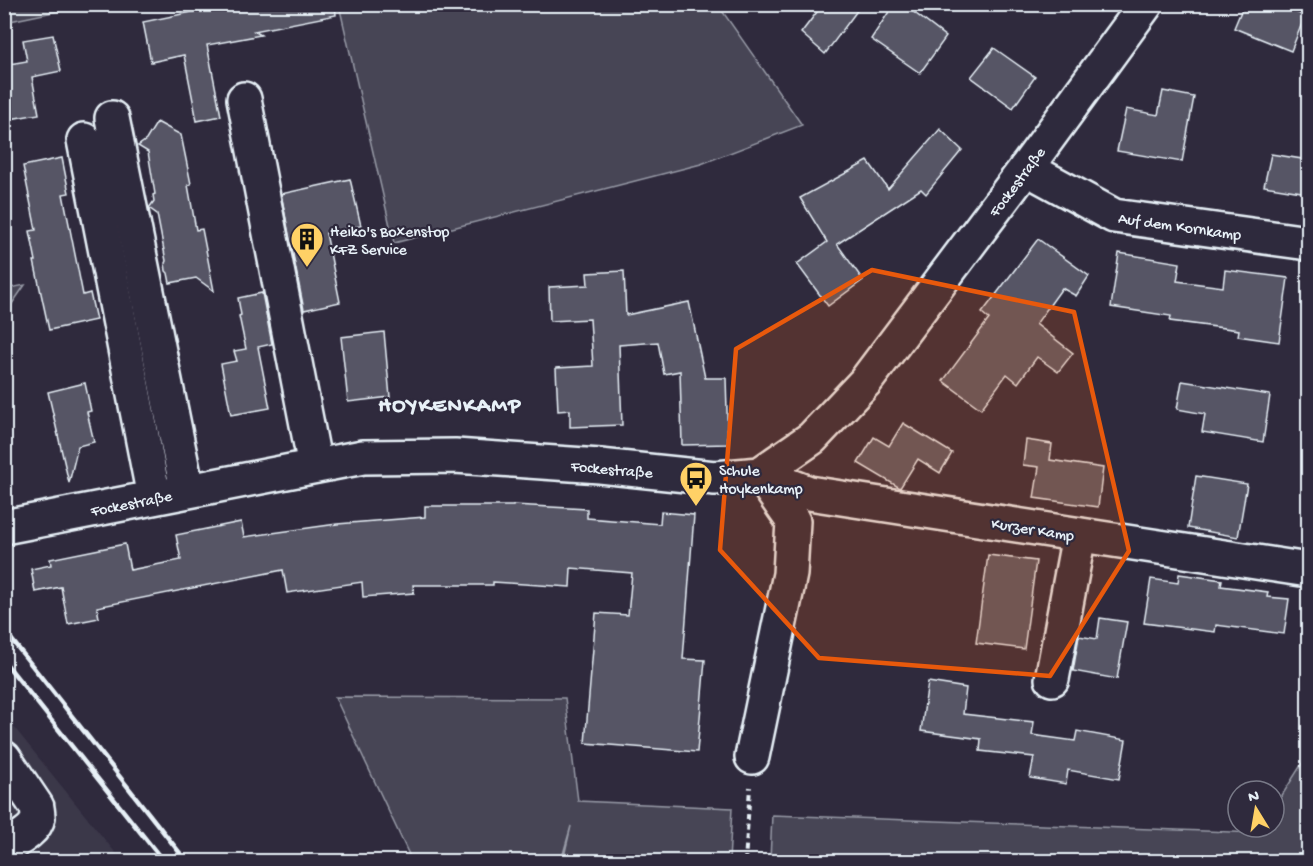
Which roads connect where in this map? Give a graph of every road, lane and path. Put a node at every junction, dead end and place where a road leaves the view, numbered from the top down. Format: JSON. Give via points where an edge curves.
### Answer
{"nodes":[{"id":1,"x":1146,"y":4,"type":"edge"},
{"id":2,"x":244,"y":99,"type":"dead end"},
{"id":3,"x":112,"y":118,"type":"dead end"},
{"id":4,"x":84,"y":140,"type":"dead end"},
{"id":5,"x":1026,"y":168,"type":"junction"},
{"id":6,"x":1308,"y":243,"type":"edge"},
{"id":7,"x":315,"y":466,"type":"junction"},
{"id":8,"x":760,"y":474,"type":"junction"},
{"id":9,"x":187,"y":490,"type":"junction"},
{"id":10,"x":154,"y":497,"type":"junction"},
{"id":11,"x":4,"y":527,"type":"edge"},
{"id":12,"x":1078,"y":535,"type":"junction"},
{"id":13,"x":1308,"y":570,"type":"edge"},
{"id":14,"x":1052,"y":678,"type":"dead end"},
{"id":15,"x":752,"y":757,"type":"joint"},
{"id":16,"x":4,"y":758,"type":"edge"},
{"id":17,"x":4,"y":848,"type":"edge"},
{"id":18,"x":745,"y":861,"type":"edge"}],
"edges":[{"from":1,"to":5,"type":"street","name":"Fockestraße"},
{"from":2,"to":7,"type":"street"},
{"from":3,"to":9,"type":"street"},
{"from":4,"to":10,"type":"street"},
{"from":5,"to":6,"type":"street","name":"Auf dem Kornkamp","via":[[1114,216]]},
{"from":5,"to":8,"type":"street","name":"Fockestraße","via":[[865,382],[812,438]]},
{"from":7,"to":8,"type":"street","name":"Fockestraße","via":[[363,457],[455,456],[715,478]]},
{"from":7,"to":9,"type":"street","name":"Fockestraße"},
{"from":8,"to":12,"type":"street","name":"Kurzer Kamp","via":[[809,493]]},
{"from":8,"to":15,"type":"street","via":[[793,521],[790,574]]},
{"from":9,"to":10,"type":"street","name":"Fockestraße"},
{"from":10,"to":11,"type":"street","name":"Fockestraße"},
{"from":12,"to":13,"type":"street","name":"Kurzer Kamp"},
{"from":12,"to":14,"type":"street"},
{"from":15,"to":18,"type":"path"},
{"from":16,"to":17,"type":"street","via":[[29,792],[38,816],[28,832]]}]}
